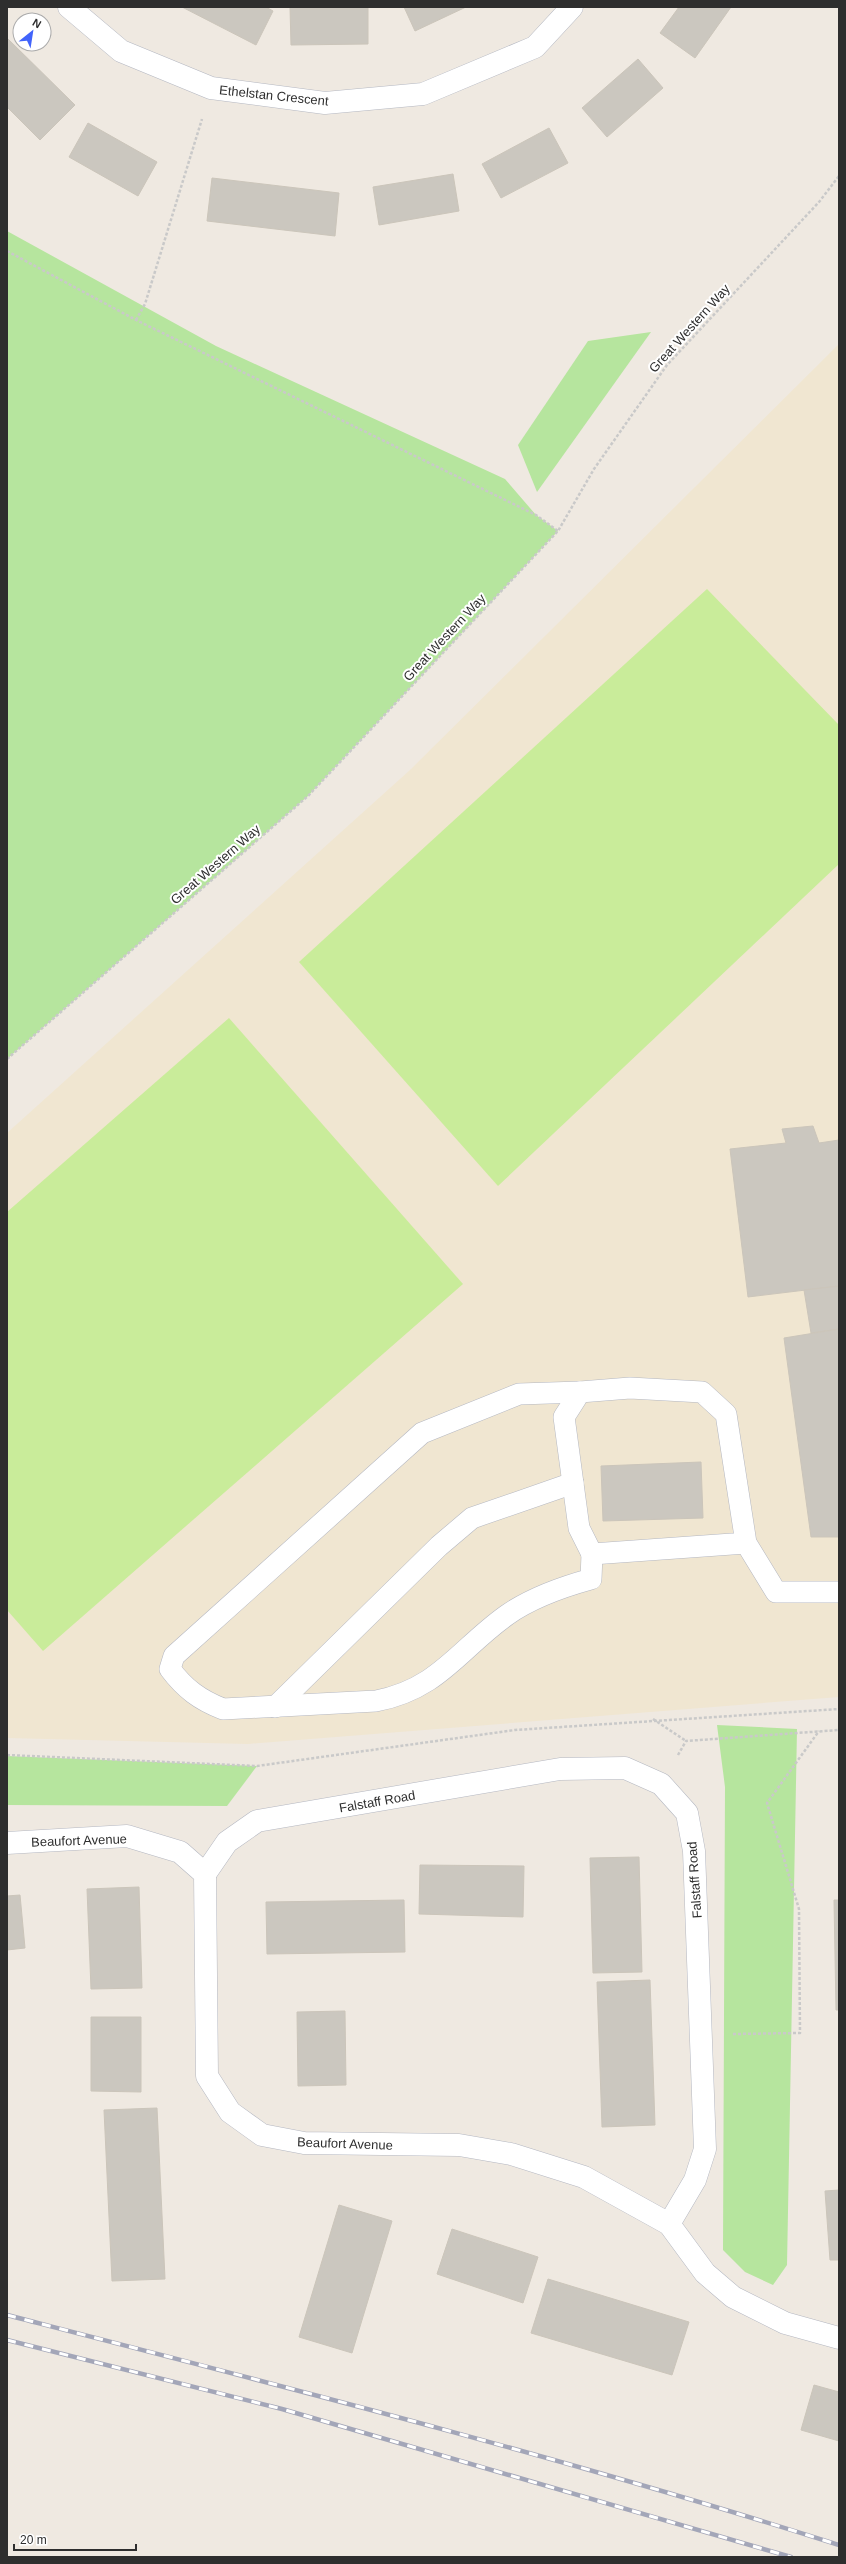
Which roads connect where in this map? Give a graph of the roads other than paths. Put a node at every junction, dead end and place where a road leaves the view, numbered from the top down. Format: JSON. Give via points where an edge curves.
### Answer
{"nodes":[{"id":1,"x":69,"y":7,"type":"edge"},
{"id":2,"x":572,"y":7,"type":"edge"},
{"id":3,"x":580,"y":1392,"type":"junction"},
{"id":4,"x":573,"y":1483,"type":"junction"},
{"id":5,"x":746,"y":1543,"type":"junction"},
{"id":6,"x":592,"y":1554,"type":"junction"},
{"id":7,"x":839,"y":1592,"type":"edge"},
{"id":8,"x":274,"y":1707,"type":"junction"},
{"id":9,"x":7,"y":1843,"type":"edge"},
{"id":10,"x":205,"y":1874,"type":"junction"},
{"id":11,"x":669,"y":2224,"type":"junction"},
{"id":12,"x":839,"y":2338,"type":"edge"}],
"edges":[{"from":1,"to":2,"type":"street","name":"Ethelstan Crescent","via":[[121,51],[211,88],[325,103],[423,94],[535,47]]},
{"from":3,"to":4,"type":"lane","via":[[564,1417]]},
{"from":3,"to":5,"type":"lane","via":[[630,1388],[702,1392],[726,1414]]},
{"from":3,"to":8,"type":"lane","via":[[519,1394],[422,1433],[174,1656],[170,1670],[185,1689],[204,1702],[223,1709]]},
{"from":4,"to":6,"type":"lane","via":[[579,1528]]},
{"from":4,"to":8,"type":"lane","via":[[472,1518]]},
{"from":5,"to":6,"type":"lane"},
{"from":5,"to":7,"type":"lane","via":[[776,1592]]},
{"from":6,"to":8,"type":"lane","via":[[591,1579],[540,1597],[507,1615],[437,1675],[399,1697],[376,1701]]},
{"from":9,"to":10,"type":"street","name":"Beaufort Avenue","via":[[127,1836],[180,1852]]},
{"from":10,"to":11,"type":"street","name":"Beaufort Avenue","via":[[207,2076],[230,2112],[262,2135],[304,2143],[459,2145],[511,2154],[584,2177]]},
{"from":10,"to":11,"type":"street","name":"Falstaff Road","via":[[226,1842],[256,1821],[560,1769],[625,1768],[661,1784],[686,1813],[694,1851],[705,2149],[695,2180]]},
{"from":11,"to":12,"type":"street","name":"Beaufort Avenue","via":[[705,2273],[733,2297],[785,2323]]}]}
